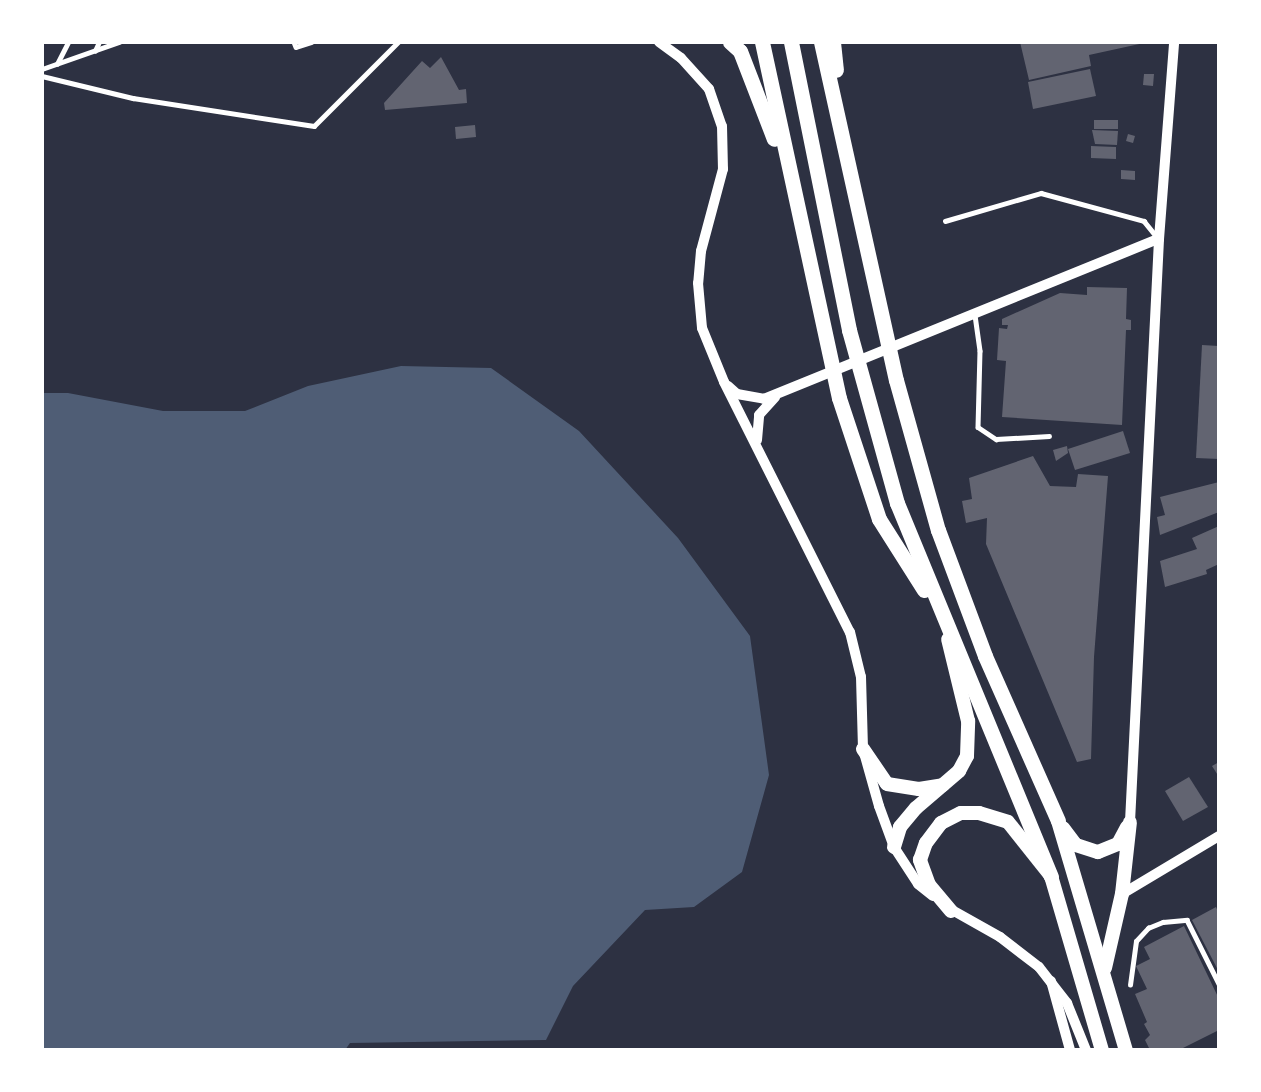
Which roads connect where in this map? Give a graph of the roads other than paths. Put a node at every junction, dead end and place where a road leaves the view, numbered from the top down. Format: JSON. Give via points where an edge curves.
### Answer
{"nodes":[{"id":1,"x":68,"y":42,"type":"edge"},
{"id":2,"x":99,"y":42,"type":"edge"},
{"id":3,"x":119,"y":42,"type":"edge"},
{"id":4,"x":294,"y":42,"type":"edge"},
{"id":5,"x":310,"y":42,"type":"edge"},
{"id":6,"x":398,"y":42,"type":"edge"},
{"id":7,"x":659,"y":42,"type":"edge"},
{"id":8,"x":730,"y":42,"type":"edge"},
{"id":9,"x":762,"y":42,"type":"edge"},
{"id":10,"x":791,"y":42,"type":"edge"},
{"id":11,"x":821,"y":42,"type":"edge"},
{"id":12,"x":833,"y":42,"type":"edge"},
{"id":13,"x":1174,"y":42,"type":"edge"},
{"id":14,"x":95,"y":51,"type":"junction"},
{"id":15,"x":57,"y":64,"type":"junction"},
{"id":16,"x":42,"y":69,"type":"edge"},
{"id":17,"x":42,"y":76,"type":"edge"},
{"id":18,"x":842,"y":136,"type":"junction"},
{"id":19,"x":789,"y":178,"type":"junction"},
{"id":20,"x":945,"y":220,"type":"dead end"},
{"id":21,"x":1158,"y":239,"type":"junction"},
{"id":22,"x":975,"y":313,"type":"junction"},
{"id":23,"x":724,"y":382,"type":"junction"},
{"id":24,"x":783,"y":391,"type":"junction"},
{"id":25,"x":1049,"y":436,"type":"dead end"},
{"id":26,"x":759,"y":452,"type":"junction"},
{"id":27,"x":945,"y":625,"type":"junction"},
{"id":28,"x":863,"y":749,"type":"junction"},
{"id":29,"x":945,"y":784,"type":"junction"},
{"id":30,"x":1058,"y":821,"type":"junction"},
{"id":31,"x":1130,"y":822,"type":"junction"},
{"id":32,"x":1219,"y":836,"type":"edge"},
{"id":33,"x":894,"y":847,"type":"junction"},
{"id":34,"x":1051,"y":876,"type":"junction"},
{"id":35,"x":1122,"y":894,"type":"junction"},
{"id":36,"x":951,"y":911,"type":"junction"},
{"id":37,"x":1105,"y":970,"type":"junction"},
{"id":38,"x":1051,"y":981,"type":"junction"},
{"id":39,"x":1219,"y":984,"type":"edge"},
{"id":40,"x":1130,"y":985,"type":"dead end"},
{"id":41,"x":1070,"y":1050,"type":"edge"},
{"id":42,"x":1086,"y":1050,"type":"edge"},
{"id":43,"x":1102,"y":1050,"type":"edge"},
{"id":44,"x":1126,"y":1050,"type":"edge"}],
"edges":[{"from":1,"to":15,"type":"lane"},
{"from":2,"to":14,"type":"lane"},
{"from":3,"to":14,"type":"lane"},
{"from":4,"to":5,"type":"lane","via":[[296,47]]},
{"from":6,"to":17,"type":"lane","via":[[314,126],[132,98]]},
{"from":7,"to":23,"type":"street","via":[[681,58],[709,89],[722,126],[723,169],[700,251],[698,283],[702,328]]},
{"from":8,"to":19,"type":"highway","via":[[740,51]]},
{"from":9,"to":19,"type":"highway"},
{"from":10,"to":27,"type":"highway","via":[[864,393],[897,503]]},
{"from":11,"to":18,"type":"highway"},
{"from":12,"to":18,"type":"highway"},
{"from":13,"to":21,"type":"street"},
{"from":14,"to":15,"type":"lane"},
{"from":15,"to":16,"type":"lane"},
{"from":18,"to":30,"type":"highway","via":[[896,380],[938,530],[985,656]]},
{"from":19,"to":27,"type":"highway","via":[[839,398],[879,519]]},
{"from":20,"to":21,"type":"lane","via":[[1041,194],[1144,221]]},
{"from":21,"to":22,"type":"street"},
{"from":21,"to":31,"type":"street"},
{"from":22,"to":24,"type":"street"},
{"from":22,"to":25,"type":"lane","via":[[980,351],[978,427],[996,439]]},
{"from":23,"to":24,"type":"street","via":[[749,398],[764,399]]},
{"from":23,"to":26,"type":"street"},
{"from":24,"to":26,"type":"street","via":[[759,415],[755,428]]},
{"from":26,"to":28,"type":"street","via":[[850,632],[861,677]]},
{"from":27,"to":29,"type":"main road","via":[[970,738],[967,756]]},
{"from":27,"to":34,"type":"highway"},
{"from":28,"to":29,"type":"main road","via":[[887,784],[919,789]]},
{"from":28,"to":33,"type":"street"},
{"from":29,"to":33,"type":"main road","via":[[900,827]]},
{"from":30,"to":31,"type":"main road","via":[[1076,845],[1098,852],[1118,844]]},
{"from":30,"to":37,"type":"main road"},
{"from":31,"to":35,"type":"main road"},
{"from":32,"to":35,"type":"street"},
{"from":33,"to":36,"type":"street","via":[[918,884]]},
{"from":34,"to":36,"type":"main road","via":[[1008,822],[979,813],[960,813],[941,823],[926,843],[920,860],[929,885]]},
{"from":34,"to":43,"type":"main road"},
{"from":35,"to":37,"type":"main road"},
{"from":36,"to":38,"type":"street","via":[[1021,951]]},
{"from":37,"to":44,"type":"main road"},
{"from":38,"to":41,"type":"street"},
{"from":38,"to":42,"type":"street","via":[[1067,1003]]},
{"from":39,"to":40,"type":"lane","via":[[1187,920],[1162,922],[1148,928],[1136,941]]}]}
